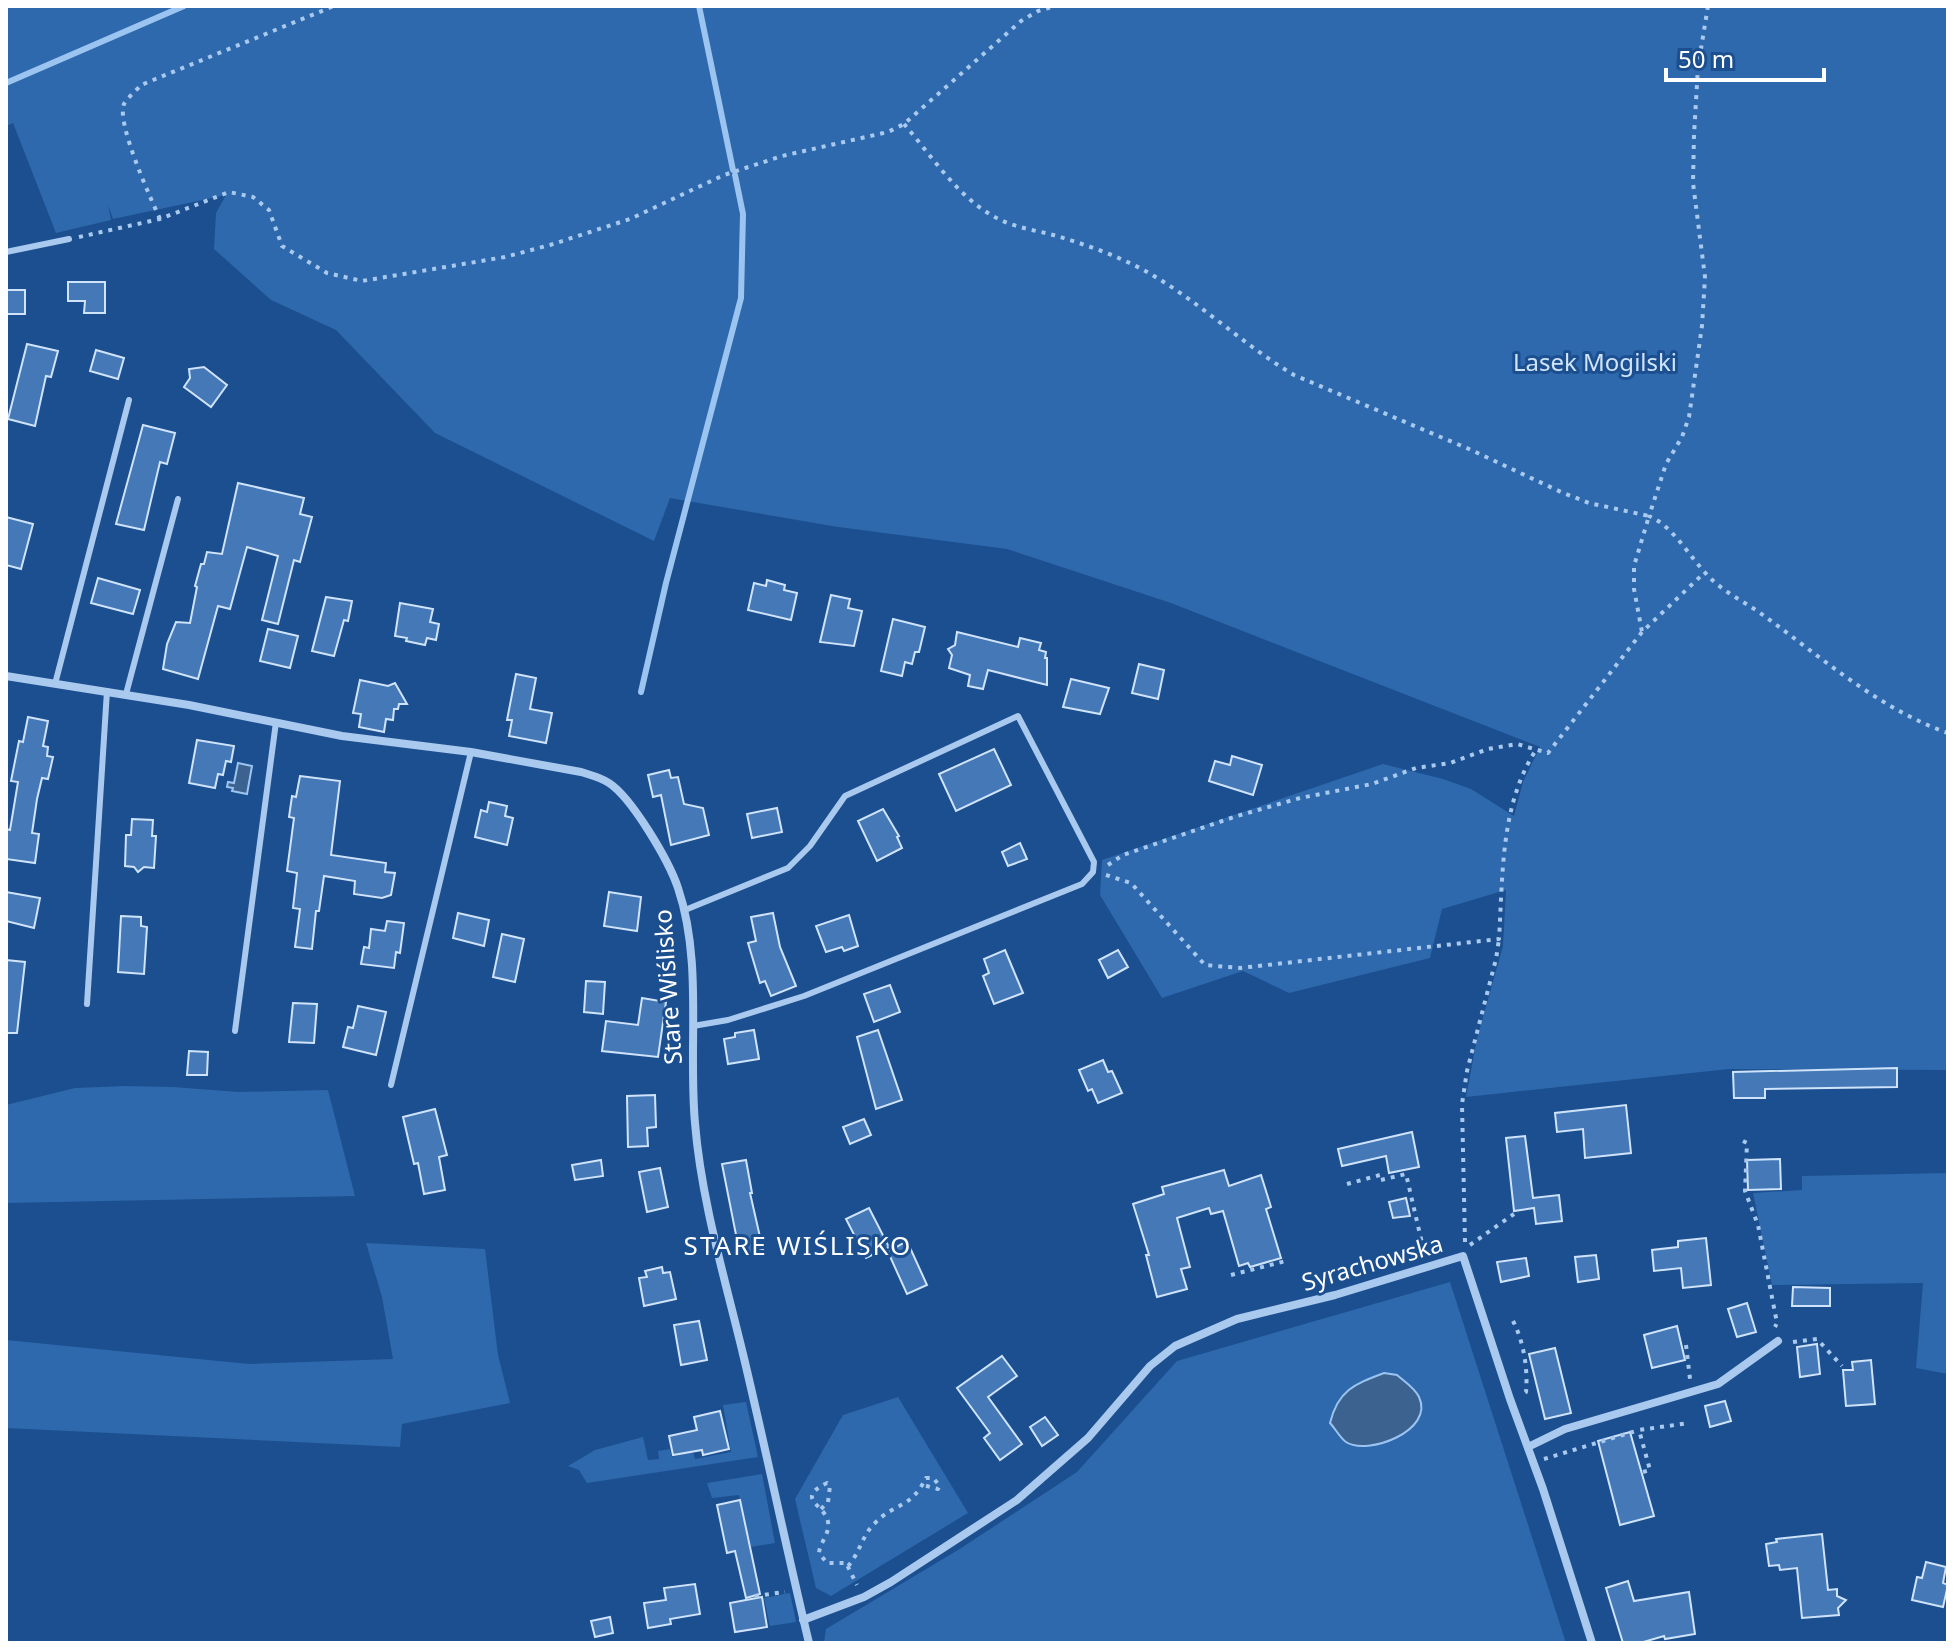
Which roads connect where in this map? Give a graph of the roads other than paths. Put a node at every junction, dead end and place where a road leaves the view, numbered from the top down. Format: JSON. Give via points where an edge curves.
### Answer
{"nodes":[{"id":1,"x":69,"y":239,"type":"road end"},
{"id":2,"x":6,"y":252,"type":"edge"},
{"id":3,"x":129,"y":400,"type":"dead end"},
{"id":4,"x":178,"y":499,"type":"dead end"},
{"id":5,"x":6,"y":676,"type":"edge"},
{"id":6,"x":55,"y":684,"type":"junction"},
{"id":7,"x":107,"y":691,"type":"junction"},
{"id":8,"x":126,"y":694,"type":"junction"},
{"id":9,"x":276,"y":722,"type":"junction"},
{"id":10,"x":471,"y":752,"type":"junction"},
{"id":11,"x":685,"y":910,"type":"junction"},
{"id":12,"x":87,"y":1004,"type":"dead end"},
{"id":13,"x":693,"y":1026,"type":"junction"},
{"id":14,"x":235,"y":1031,"type":"dead end"},
{"id":15,"x":391,"y":1085,"type":"dead end"},
{"id":16,"x":1778,"y":1341,"type":"road end"},
{"id":17,"x":1528,"y":1447,"type":"junction"},
{"id":18,"x":803,"y":1620,"type":"junction"},
{"id":19,"x":809,"y":1643,"type":"edge"},
{"id":20,"x":1592,"y":1643,"type":"edge"}],
"edges":[{"from":1,"to":2,"type":"lane"},
{"from":3,"to":6,"type":"lane"},
{"from":4,"to":8,"type":"lane"},
{"from":5,"to":6,"type":"street","name":"Stare Wiślisko"},
{"from":6,"to":7,"type":"street","name":"Stare Wiślisko"},
{"from":7,"to":8,"type":"street","name":"Stare Wiślisko"},
{"from":7,"to":12,"type":"lane"},
{"from":8,"to":9,"type":"street","name":"Stare Wiślisko"},
{"from":9,"to":10,"type":"street","name":"Stare Wiślisko"},
{"from":9,"to":14,"type":"lane"},
{"from":10,"to":11,"type":"street","name":"Stare Wiślisko","via":[[608,782],[635,811],[667,863]]},
{"from":10,"to":15,"type":"lane"},
{"from":11,"to":13,"type":"street","name":"Stare Wiślisko"},
{"from":11,"to":13,"type":"lane","via":[[788,868],[845,796],[1018,716],[1094,862],[1082,884],[804,996]]},
{"from":13,"to":18,"type":"street","name":"Stare Wiślisko","via":[[695,1123],[713,1228]]},
{"from":16,"to":17,"type":"street","via":[[1718,1384],[1565,1429]]},
{"from":17,"to":18,"type":"street","name":"Syrachowska","via":[[1463,1256],[1237,1319],[1175,1346],[1088,1438],[1017,1500],[891,1582]]},
{"from":17,"to":20,"type":"street","name":"Syrachowska"},
{"from":18,"to":19,"type":"street","name":"Stare Wiślisko"}]}
